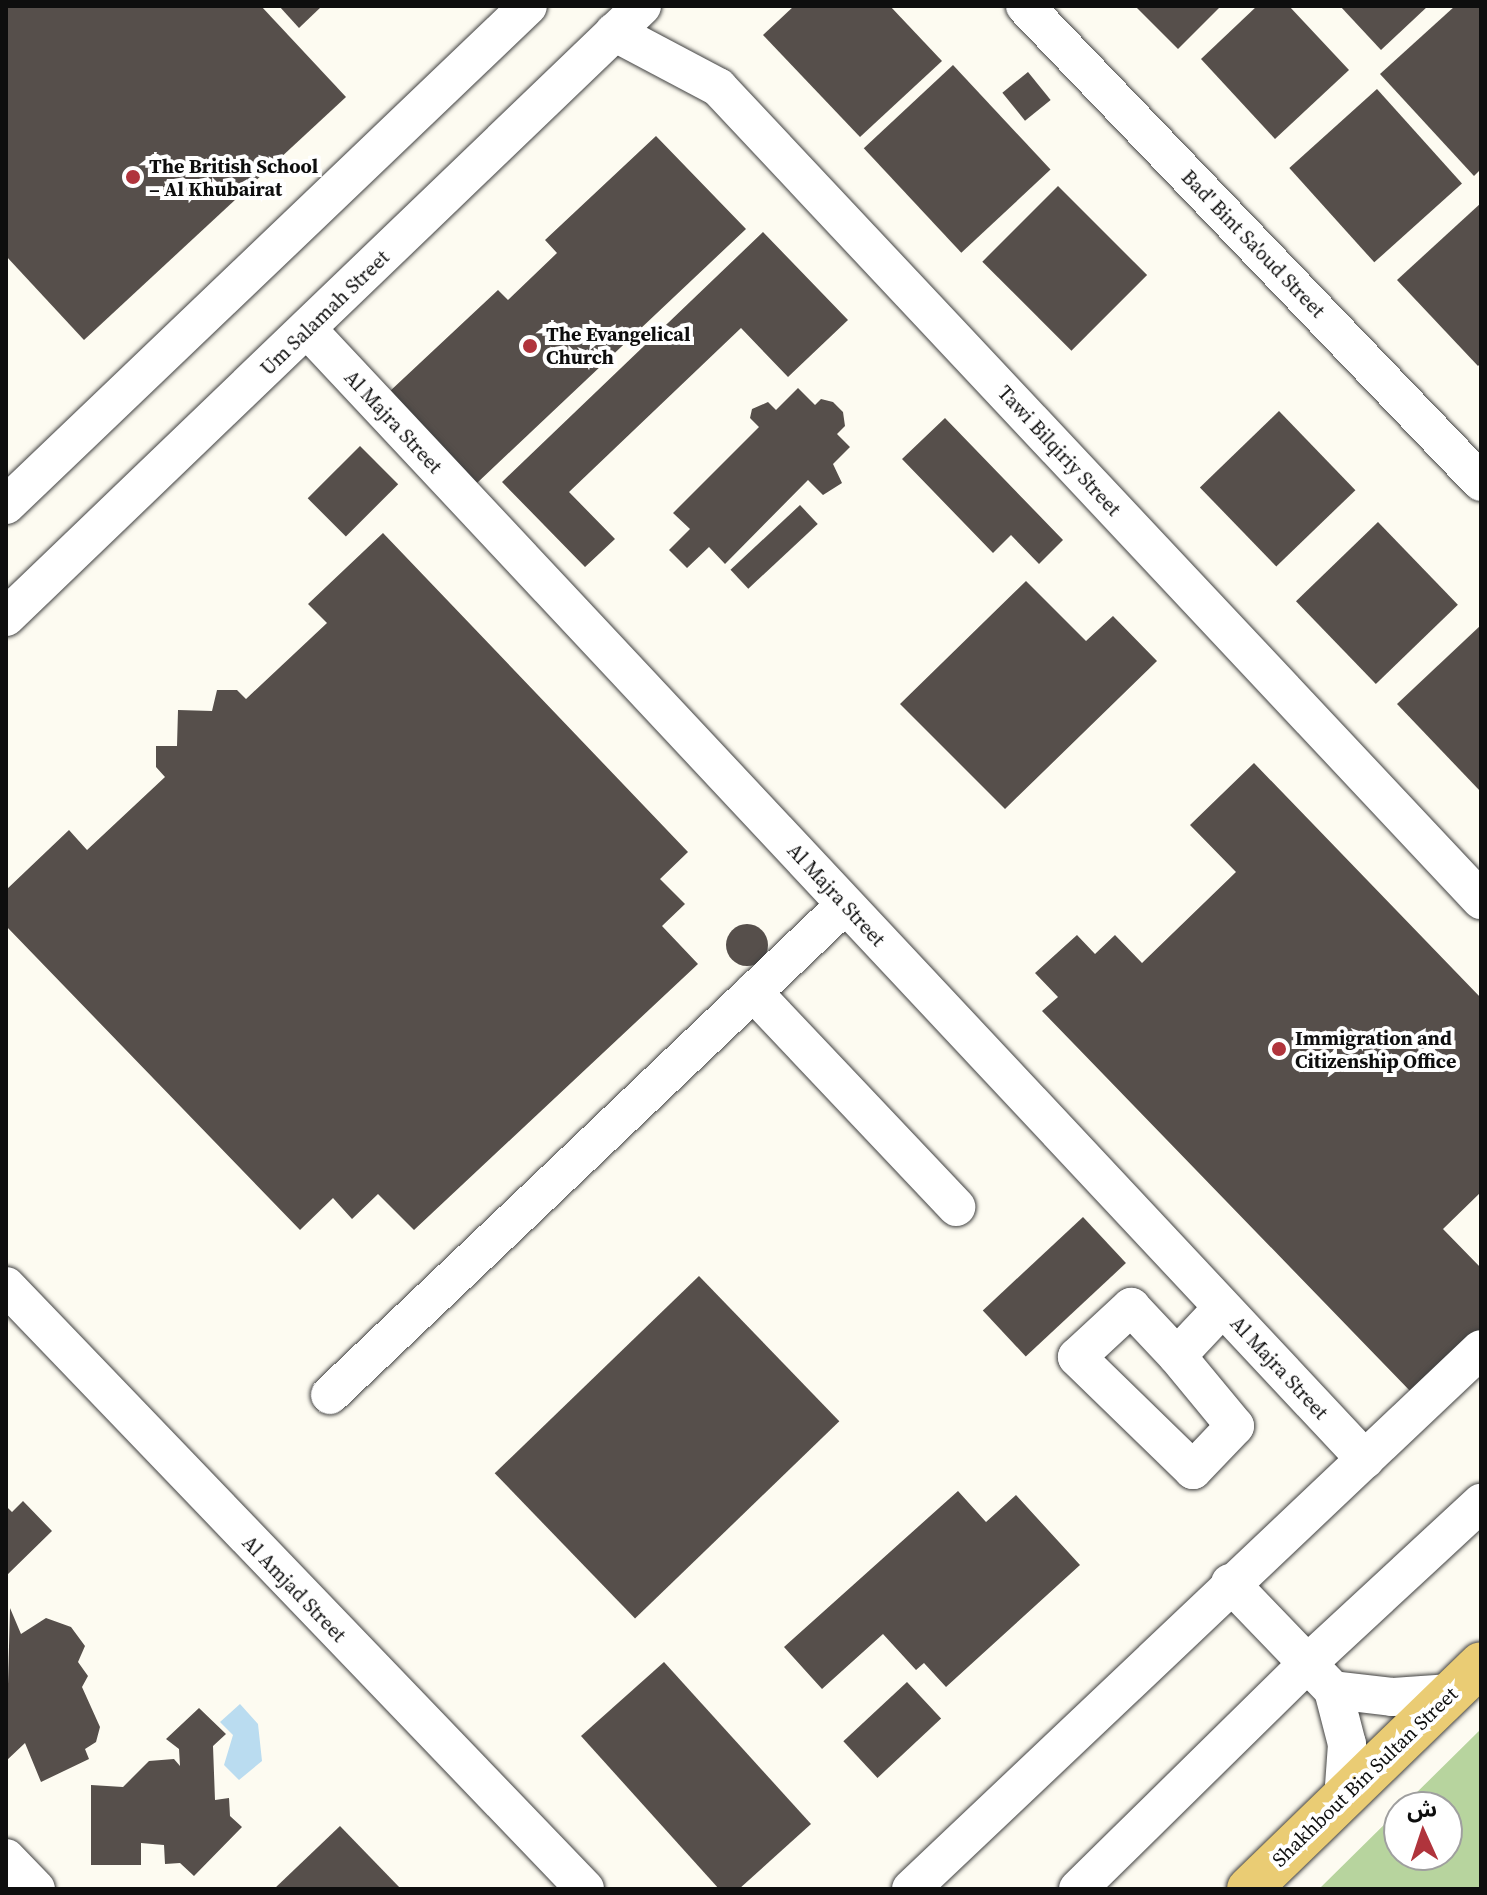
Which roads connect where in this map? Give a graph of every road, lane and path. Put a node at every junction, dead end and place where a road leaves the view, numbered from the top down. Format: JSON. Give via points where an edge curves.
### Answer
{"nodes":[{"id":1,"x":528,"y":6,"type":"edge"},
{"id":2,"x":642,"y":6,"type":"edge"},
{"id":3,"x":1025,"y":6,"type":"edge"},
{"id":4,"x":614,"y":32,"type":"junction"},
{"id":5,"x":308,"y":330,"type":"junction"},
{"id":6,"x":1481,"y":482,"type":"edge"},
{"id":7,"x":6,"y":505,"type":"edge"},
{"id":8,"x":6,"y":617,"type":"edge"},
{"id":9,"x":1481,"y":900,"type":"edge"},
{"id":10,"x":845,"y":905,"type":"junction"},
{"id":11,"x":753,"y":992,"type":"junction"},
{"id":12,"x":956,"y":1207,"type":"dead end"},
{"id":13,"x":6,"y":1286,"type":"edge"},
{"id":14,"x":1222,"y":1308,"type":"junction"},
{"id":15,"x":1481,"y":1349,"type":"edge"},
{"id":16,"x":1177,"y":1356,"type":"dead end"},
{"id":17,"x":330,"y":1395,"type":"dead end"},
{"id":18,"x":1365,"y":1459,"type":"junction"},
{"id":19,"x":1481,"y":1503,"type":"edge"},
{"id":20,"x":1230,"y":1583,"type":"junction"},
{"id":21,"x":1321,"y":1676,"type":"junction"},
{"id":22,"x":1466,"y":1679,"type":"edge"},
{"id":23,"x":1343,"y":1800,"type":"junction"},
{"id":24,"x":6,"y":1858,"type":"edge"},
{"id":25,"x":36,"y":1889,"type":"edge"},
{"id":26,"x":585,"y":1889,"type":"edge"},
{"id":27,"x":911,"y":1889,"type":"edge"},
{"id":28,"x":1078,"y":1889,"type":"edge"},
{"id":29,"x":1249,"y":1889,"type":"edge"}],
"edges":[{"from":1,"to":7,"type":"street"},
{"from":2,"to":4,"type":"street","name":"Um Salamah Street"},
{"from":3,"to":6,"type":"street","name":"Bad' Bint Sa'oud Street"},
{"from":4,"to":5,"type":"street","name":"Um Salamah Street"},
{"from":4,"to":9,"type":"street","name":"Tawi Bilqiriy Street","via":[[718,87]]},
{"from":5,"to":8,"type":"street","name":"Um Salamah Street"},
{"from":5,"to":10,"type":"street","name":"Al Majra Street"},
{"from":10,"to":11,"type":"street"},
{"from":10,"to":14,"type":"street","name":"Al Majra Street"},
{"from":11,"to":12,"type":"street"},
{"from":11,"to":17,"type":"street"},
{"from":13,"to":26,"type":"street","name":"Al Amjad Street"},
{"from":14,"to":16,"type":"street"},
{"from":14,"to":18,"type":"street","name":"Al Majra Street"},
{"from":15,"to":18,"type":"street"},
{"from":18,"to":20,"type":"street"},
{"from":19,"to":21,"type":"street"},
{"from":20,"to":21,"type":"street"},
{"from":20,"to":27,"type":"street"},
{"from":21,"to":22,"type":"street","via":[[1392,1697]]},
{"from":21,"to":23,"type":"street","via":[[1347,1744]]},
{"from":21,"to":28,"type":"street"},
{"from":22,"to":23,"type":"main road","name":"Shakhbout Bin Sultan Street"},
{"from":23,"to":29,"type":"main road","name":"Shakhbout Bin Sultan Street"},
{"from":24,"to":25,"type":"street"}]}
